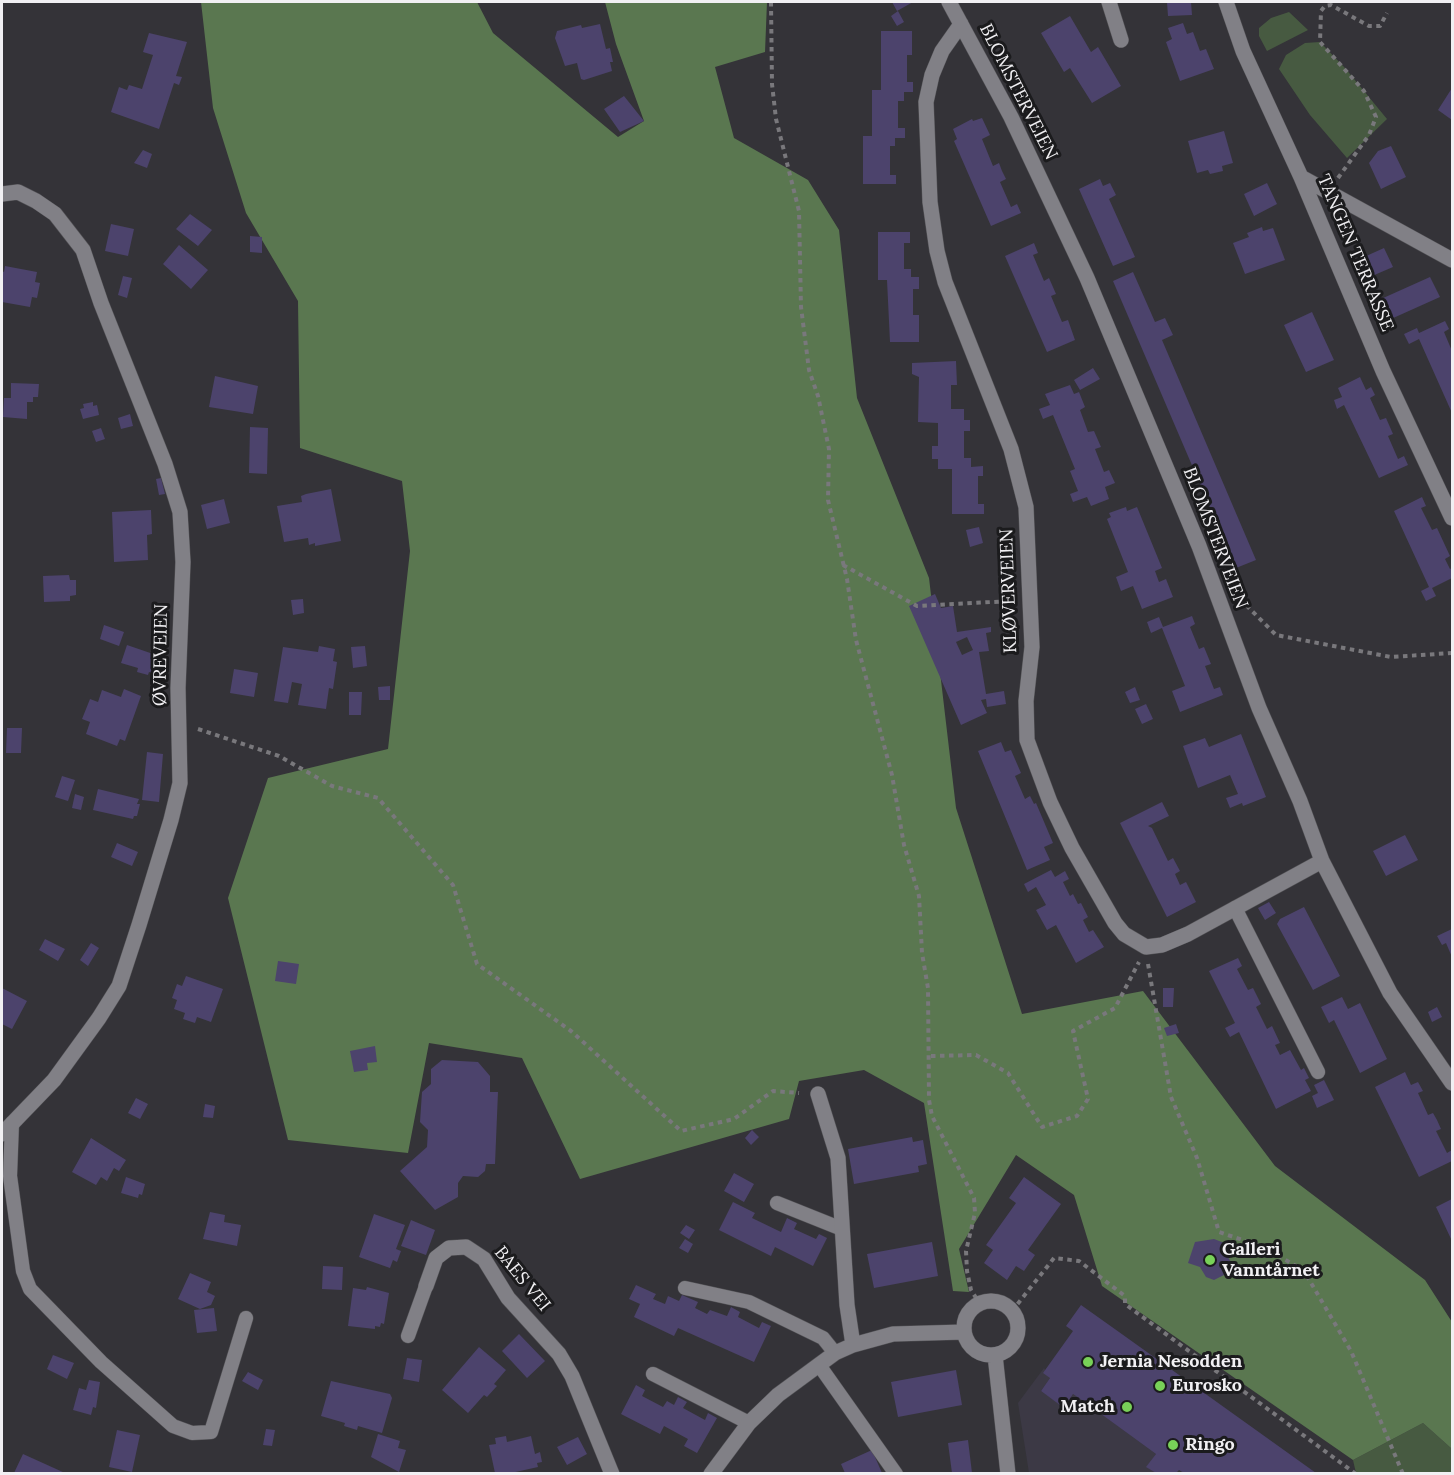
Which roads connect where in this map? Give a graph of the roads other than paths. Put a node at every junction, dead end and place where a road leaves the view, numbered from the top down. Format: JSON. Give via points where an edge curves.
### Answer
{"nodes":[{"id":1,"x":949,"y":2,"type":"edge"},
{"id":2,"x":1109,"y":2,"type":"edge"},
{"id":3,"x":1226,"y":2,"type":"edge"},
{"id":4,"x":961,"y":24,"type":"junction"},
{"id":5,"x":1121,"y":40,"type":"dead end"},
{"id":6,"x":1301,"y":177,"type":"junction"},
{"id":7,"x":2,"y":194,"type":"edge"},
{"id":8,"x":1452,"y":260,"type":"edge"},
{"id":9,"x":1452,"y":518,"type":"edge"},
{"id":10,"x":1322,"y":861,"type":"junction"},
{"id":11,"x":1235,"y":908,"type":"junction"},
{"id":12,"x":1318,"y":1072,"type":"dead end"},
{"id":13,"x":1452,"y":1083,"type":"edge"},
{"id":14,"x":818,"y":1094,"type":"road end"},
{"id":15,"x":7,"y":1129,"type":"edge"},
{"id":16,"x":777,"y":1203,"type":"dead end"},
{"id":17,"x":843,"y":1229,"type":"junction"},
{"id":18,"x":426,"y":1286,"type":"joint"},
{"id":19,"x":685,"y":1288,"type":"dead end"},
{"id":20,"x":246,"y":1318,"type":"dead end"},
{"id":21,"x":964,"y":1332,"type":"junction"},
{"id":22,"x":408,"y":1336,"type":"dead end"},
{"id":23,"x":853,"y":1345,"type":"junction"},
{"id":24,"x":834,"y":1353,"type":"junction"},
{"id":25,"x":995,"y":1355,"type":"junction"},
{"id":26,"x":819,"y":1365,"type":"junction"},
{"id":27,"x":652,"y":1374,"type":"dead end"},
{"id":28,"x":748,"y":1423,"type":"junction"},
{"id":29,"x":612,"y":1473,"type":"edge"},
{"id":30,"x":711,"y":1473,"type":"edge"},
{"id":31,"x":896,"y":1473,"type":"edge"},
{"id":32,"x":1008,"y":1473,"type":"edge"}],
"edges":[{"from":1,"to":4,"type":"street","name":"BLOMSTERVEIEN"},
{"from":2,"to":5,"type":"street"},
{"from":3,"to":6,"type":"street","name":"TANGEN TERRASSE","via":[[1243,51]]},
{"from":4,"to":10,"type":"street","name":"BLOMSTERVEIEN","via":[[1011,117],[1087,278],[1199,546],[1259,708]]},
{"from":4,"to":11,"type":"street","name":"KLØVERVEIEN","via":[[942,51],[926,102],[930,202],[945,282],[1011,450],[1026,507],[1032,647],[1026,701],[1027,740],[1050,802],[1077,857],[1124,934],[1146,947],[1162,945]]},
{"from":6,"to":8,"type":"street"},
{"from":6,"to":9,"type":"street","name":"TANGEN TERRASSE","via":[[1383,371]]},
{"from":7,"to":15,"type":"street","name":"ØVREVEIEN","via":[[18,192],[36,201],[55,214],[84,250],[165,464],[182,530],[180,783],[171,820],[119,986],[72,1058]]},
{"from":10,"to":11,"type":"street"},
{"from":10,"to":13,"type":"street","name":"BLOMSTERVEIEN","via":[[1390,993]]},
{"from":11,"to":12,"type":"lane"},
{"from":14,"to":17,"type":"street","via":[[838,1158]]},
{"from":15,"to":20,"type":"lane","via":[[23,1271],[30,1289],[101,1362],[172,1426],[192,1433],[211,1432]]},
{"from":16,"to":17,"type":"lane"},
{"from":17,"to":23,"type":"street"},
{"from":18,"to":22,"type":"lane","name":"BAES VEI"},
{"from":18,"to":29,"type":"street","name":"BAES VEI","via":[[436,1258],[449,1248],[466,1247],[484,1259],[508,1299],[559,1354]]},
{"from":19,"to":24,"type":"lane","via":[[748,1302],[823,1338]]},
{"from":21,"to":23,"type":"street","via":[[893,1334]]},
{"from":21,"to":25,"type":"street","via":[[972,1347]]},
{"from":21,"to":25,"type":"street","via":[[968,1315],[980,1304],[997,1302],[1012,1311],[1017,1323],[1015,1340]]},
{"from":23,"to":24,"type":"street"},
{"from":24,"to":26,"type":"street"},
{"from":25,"to":32,"type":"street"},
{"from":26,"to":28,"type":"street"},
{"from":26,"to":31,"type":"lane"},
{"from":27,"to":28,"type":"lane"},
{"from":28,"to":30,"type":"street"}]}
